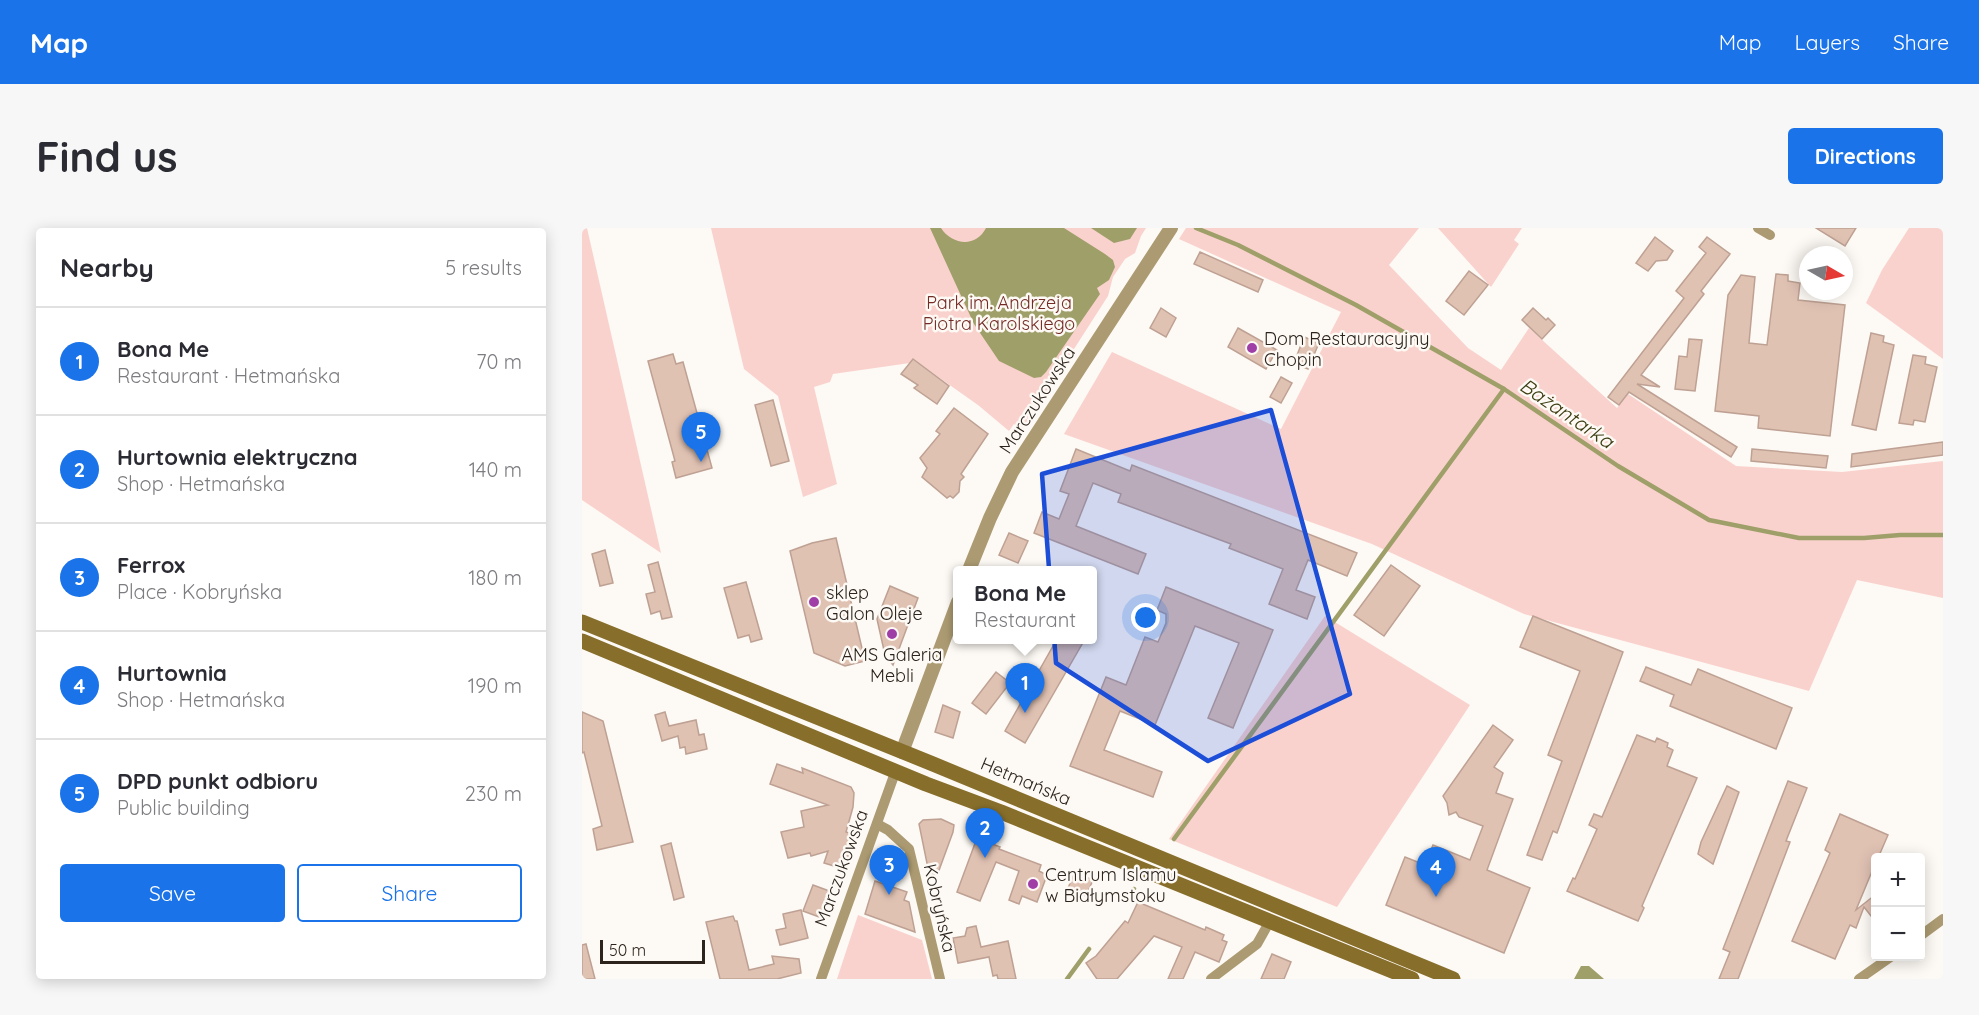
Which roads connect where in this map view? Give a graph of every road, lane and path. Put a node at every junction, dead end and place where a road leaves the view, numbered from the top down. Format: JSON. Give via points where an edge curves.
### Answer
{"nodes":[{"id":1,"x":1758,"y":228,"type":"edge"},
{"id":2,"x":1170,"y":230,"type":"edge"},
{"id":3,"x":1770,"y":235,"type":"dead end"},
{"id":4,"x":971,"y":566,"type":"edge"},
{"id":5,"x":953,"y":613,"type":"edge"},
{"id":6,"x":582,"y":622,"type":"edge"},
{"id":7,"x":582,"y":641,"type":"edge"},
{"id":8,"x":831,"y":723,"type":"junction"},
{"id":9,"x":824,"y":741,"type":"junction"},
{"id":10,"x":902,"y":752,"type":"junction"},
{"id":11,"x":896,"y":770,"type":"junction"},
{"id":12,"x":976,"y":782,"type":"junction"},
{"id":13,"x":969,"y":800,"type":"junction"},
{"id":14,"x":877,"y":824,"type":"junction"},
{"id":15,"x":1943,"y":919,"type":"edge"},
{"id":16,"x":1270,"y":921,"type":"junction"},
{"id":17,"x":1925,"y":932,"type":"edge"},
{"id":18,"x":1886,"y":961,"type":"edge"},
{"id":19,"x":821,"y":979,"type":"edge"},
{"id":20,"x":940,"y":979,"type":"edge"},
{"id":21,"x":1211,"y":979,"type":"edge"},
{"id":22,"x":1412,"y":979,"type":"edge"},
{"id":23,"x":1453,"y":979,"type":"edge"},
{"id":24,"x":1859,"y":979,"type":"edge"}],
"edges":[{"from":1,"to":3,"type":"street"},
{"from":2,"to":4,"type":"street","name":"Marczukowska","via":[[1012,472]]},
{"from":5,"to":10,"type":"street"},
{"from":6,"to":8,"type":"main road","name":"Hetmańska"},
{"from":7,"to":9,"type":"main road","name":"Hetmańska"},
{"from":8,"to":9,"type":"main road","via":[[832,735]]},
{"from":8,"to":10,"type":"main road","name":"Hetmańska"},
{"from":9,"to":11,"type":"main road","name":"Hetmańska"},
{"from":10,"to":11,"type":"main road"},
{"from":10,"to":12,"type":"main road","name":"Hetmańska"},
{"from":11,"to":13,"type":"main road","name":"Hetmańska"},
{"from":11,"to":14,"type":"street","name":"Marczukowska"},
{"from":12,"to":13,"type":"main road","via":[[968,786]]},
{"from":12,"to":23,"type":"main road","name":"Hetmańska"},
{"from":13,"to":16,"type":"main road","name":"Hetmańska"},
{"from":14,"to":19,"type":"street","name":"Marczukowska"},
{"from":14,"to":20,"type":"street","name":"Kobryńska","via":[[909,849]]},
{"from":15,"to":17,"type":"street"},
{"from":16,"to":21,"type":"street","via":[[1257,944]]},
{"from":16,"to":22,"type":"main road","name":"Hetmańska"},
{"from":18,"to":24,"type":"street"}]}
